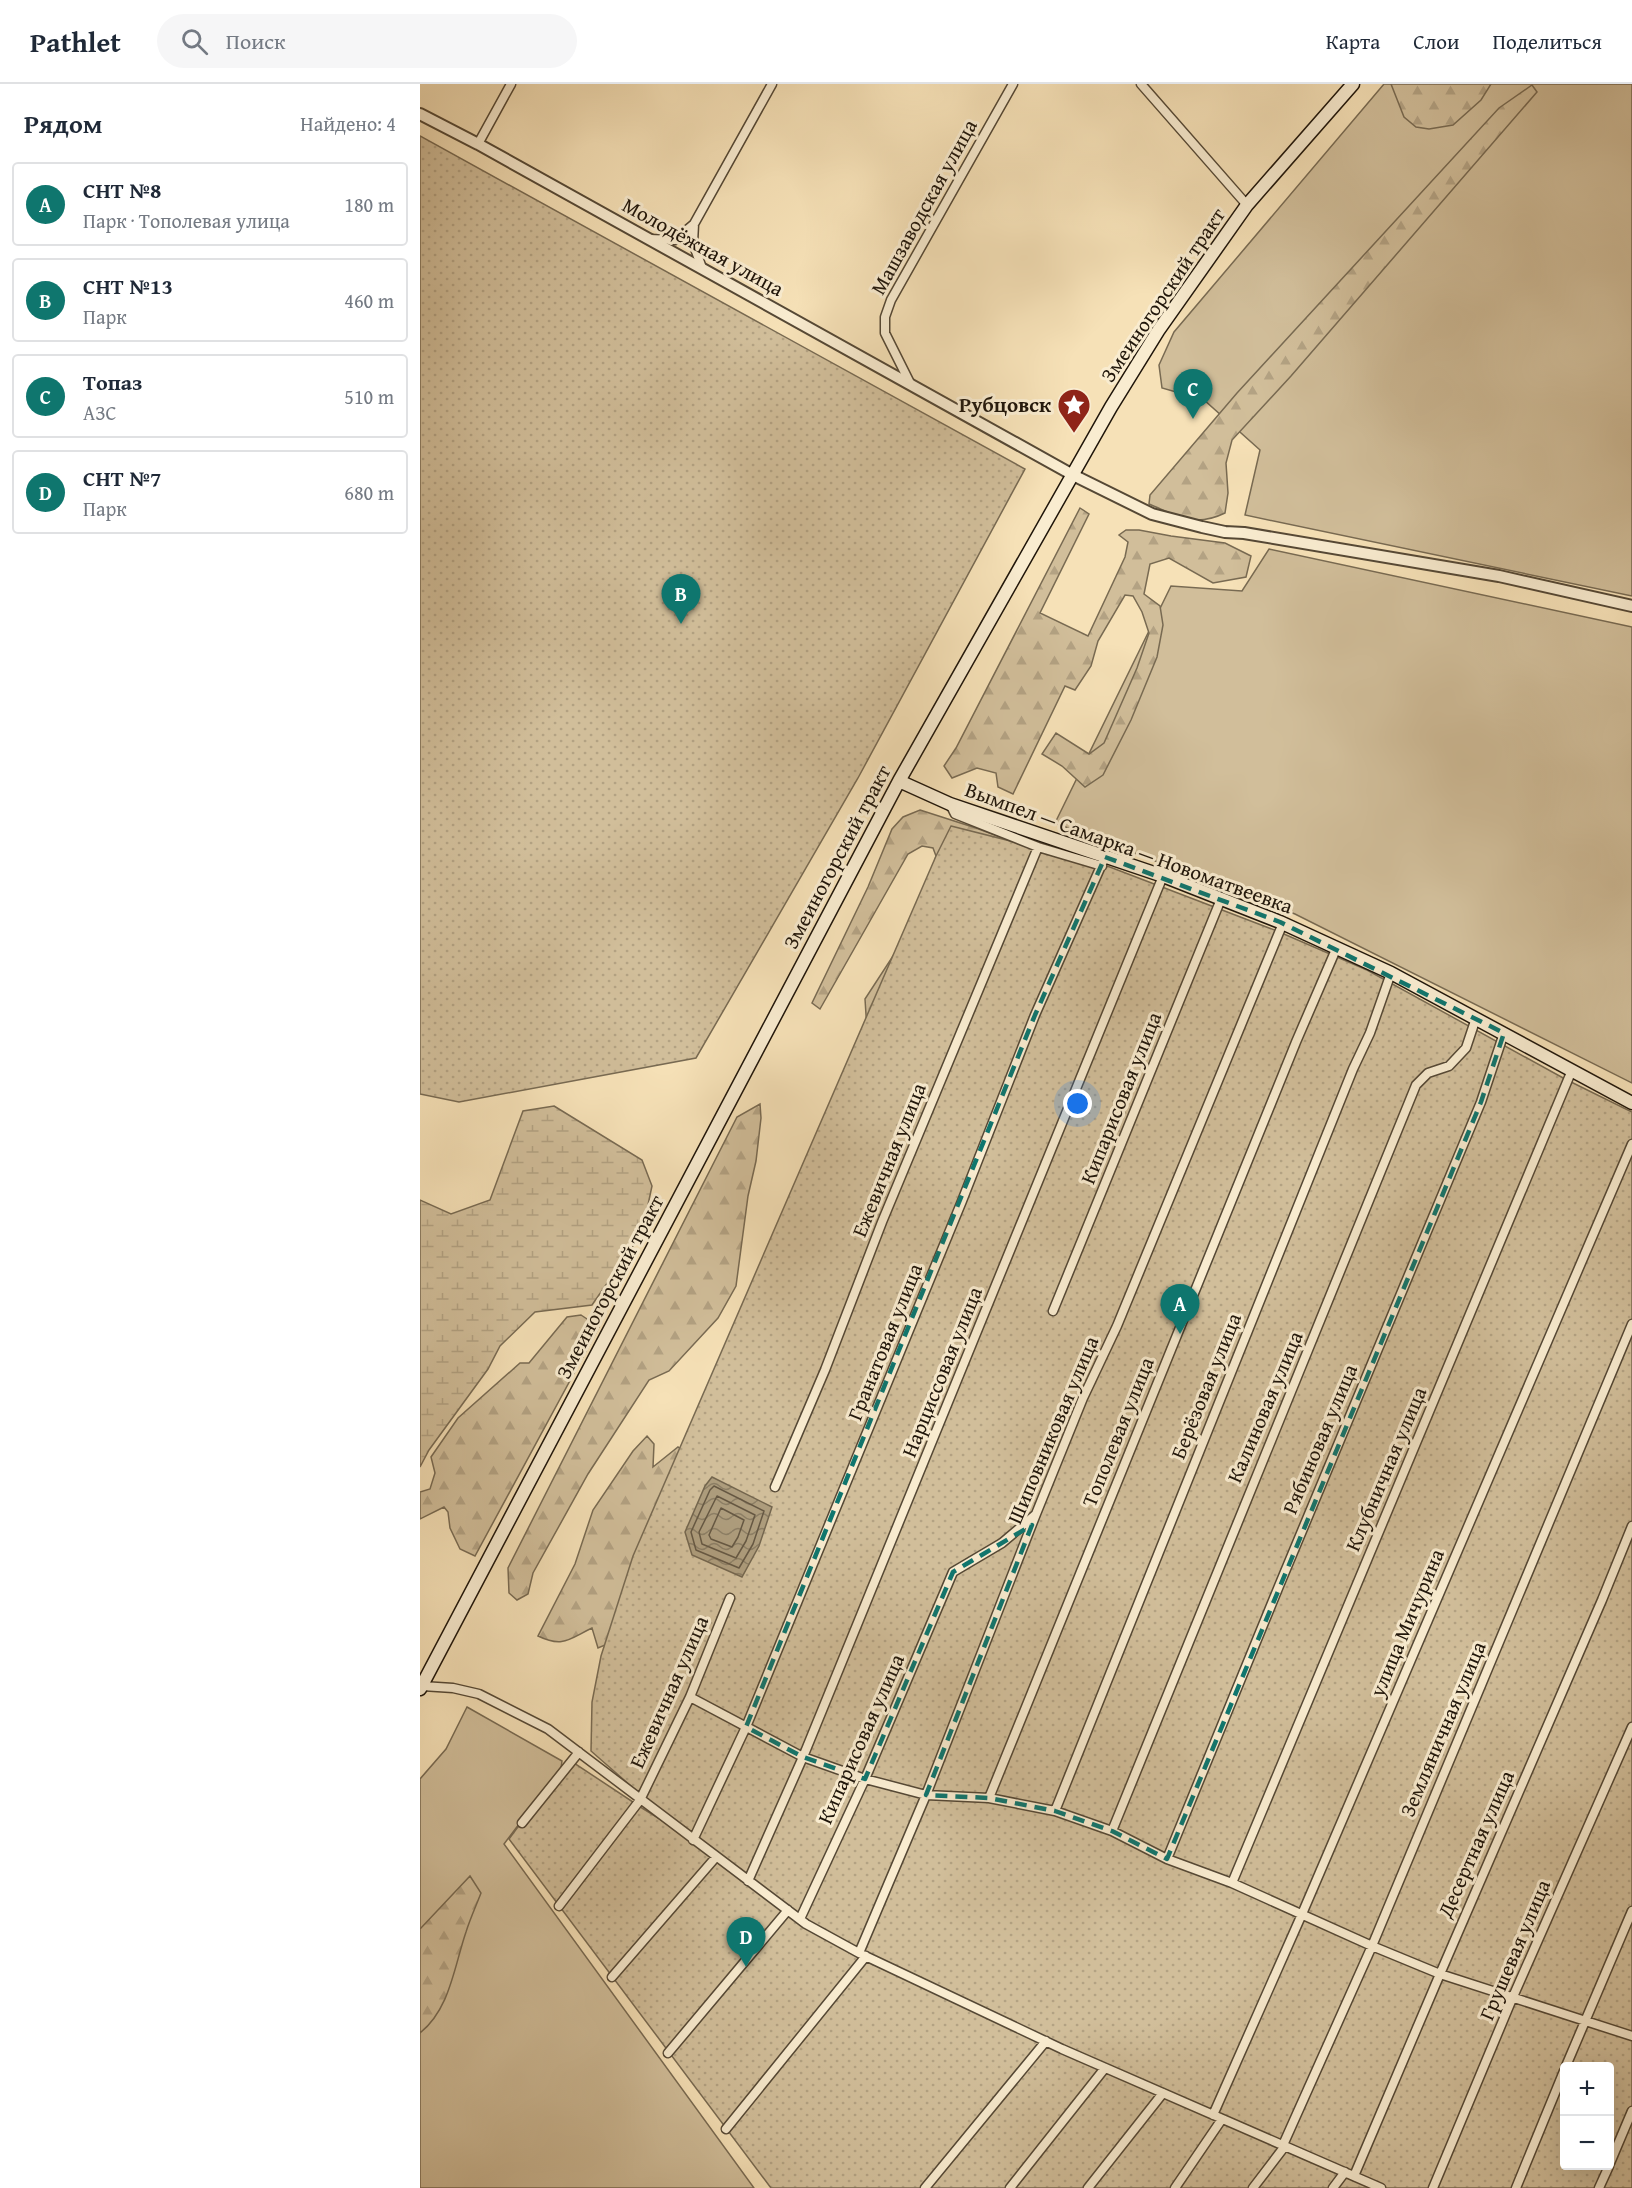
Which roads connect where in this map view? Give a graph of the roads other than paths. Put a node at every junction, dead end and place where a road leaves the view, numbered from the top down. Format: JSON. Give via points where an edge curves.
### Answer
{"nodes":[{"id":1,"x":512,"y":84,"type":"edge"},
{"id":2,"x":772,"y":84,"type":"edge"},
{"id":3,"x":1013,"y":84,"type":"edge"},
{"id":4,"x":1141,"y":84,"type":"edge"},
{"id":5,"x":1353,"y":84,"type":"edge"},
{"id":6,"x":420,"y":114,"type":"edge"},
{"id":7,"x":478,"y":144,"type":"junction"},
{"id":8,"x":1247,"y":205,"type":"junction"},
{"id":9,"x":694,"y":224,"type":"junction"},
{"id":10,"x":649,"y":239,"type":"junction"},
{"id":11,"x":702,"y":268,"type":"junction"},
{"id":12,"x":910,"y":383,"type":"junction"},
{"id":13,"x":1073,"y":475,"type":"junction"},
{"id":14,"x":1632,"y":606,"type":"edge"},
{"id":15,"x":899,"y":782,"type":"junction"},
{"id":16,"x":950,"y":804,"type":"junction"},
{"id":17,"x":1038,"y":847,"type":"junction"},
{"id":18,"x":1104,"y":861,"type":"junction"},
{"id":19,"x":1163,"y":876,"type":"junction"},
{"id":20,"x":1221,"y":899,"type":"junction"},
{"id":21,"x":1283,"y":923,"type":"junction"},
{"id":22,"x":1336,"y":947,"type":"junction"},
{"id":23,"x":1391,"y":973,"type":"junction"},
{"id":24,"x":1476,"y":1018,"type":"junction"},
{"id":25,"x":1504,"y":1033,"type":"junction"},
{"id":26,"x":1572,"y":1070,"type":"junction"},
{"id":27,"x":1632,"y":1103,"type":"edge"},
{"id":28,"x":1632,"y":1144,"type":"edge"},
{"id":29,"x":1053,"y":1311,"type":"dead end"},
{"id":30,"x":1632,"y":1324,"type":"edge"},
{"id":31,"x":775,"y":1488,"type":"dead end"},
{"id":32,"x":1036,"y":1514,"type":"junction"},
{"id":33,"x":1632,"y":1526,"type":"edge"},
{"id":34,"x":730,"y":1598,"type":"dead end"},
{"id":35,"x":421,"y":1687,"type":"edge"},
{"id":36,"x":690,"y":1697,"type":"junction"},
{"id":37,"x":746,"y":1726,"type":"junction"},
{"id":38,"x":1632,"y":1727,"type":"edge"},
{"id":39,"x":579,"y":1752,"type":"junction"},
{"id":40,"x":803,"y":1757,"type":"junction"},
{"id":41,"x":865,"y":1779,"type":"junction"},
{"id":42,"x":926,"y":1795,"type":"junction"},
{"id":43,"x":989,"y":1798,"type":"junction"},
{"id":44,"x":640,"y":1800,"type":"junction"},
{"id":45,"x":1054,"y":1812,"type":"junction"},
{"id":46,"x":522,"y":1823,"type":"dead end"},
{"id":47,"x":1112,"y":1831,"type":"junction"},
{"id":48,"x":693,"y":1840,"type":"junction"},
{"id":49,"x":716,"y":1857,"type":"junction"},
{"id":50,"x":1167,"y":1859,"type":"junction"},
{"id":51,"x":748,"y":1881,"type":"junction"},
{"id":52,"x":1232,"y":1882,"type":"junction"},
{"id":53,"x":559,"y":1906,"type":"dead end"},
{"id":54,"x":788,"y":1910,"type":"junction"},
{"id":55,"x":1632,"y":1911,"type":"edge"},
{"id":56,"x":1302,"y":1914,"type":"junction"},
{"id":57,"x":800,"y":1919,"type":"junction"},
{"id":58,"x":1372,"y":1946,"type":"junction"},
{"id":59,"x":863,"y":1954,"type":"junction"},
{"id":60,"x":1440,"y":1974,"type":"junction"},
{"id":61,"x":612,"y":1977,"type":"dead end"},
{"id":62,"x":1512,"y":1999,"type":"junction"},
{"id":63,"x":1586,"y":2020,"type":"junction"},
{"id":64,"x":1632,"y":2036,"type":"edge"},
{"id":65,"x":1046,"y":2041,"type":"junction"},
{"id":66,"x":668,"y":2053,"type":"dead end"},
{"id":67,"x":1568,"y":2062,"type":"edge"},
{"id":68,"x":1106,"y":2068,"type":"junction"},
{"id":69,"x":1560,"y":2081,"type":"edge"},
{"id":70,"x":1163,"y":2093,"type":"junction"},
{"id":71,"x":1632,"y":2111,"type":"edge"},
{"id":72,"x":1213,"y":2115,"type":"junction"},
{"id":73,"x":1222,"y":2119,"type":"junction"},
{"id":74,"x":726,"y":2129,"type":"dead end"},
{"id":75,"x":1284,"y":2146,"type":"junction"},
{"id":76,"x":1614,"y":2152,"type":"edge"},
{"id":77,"x":1606,"y":2170,"type":"edge"},
{"id":78,"x":1345,"y":2172,"type":"junction"},
{"id":79,"x":1354,"y":2176,"type":"junction"},
{"id":80,"x":925,"y":2188,"type":"edge"},
{"id":81,"x":1010,"y":2188,"type":"edge"},
{"id":82,"x":1088,"y":2188,"type":"edge"},
{"id":83,"x":1175,"y":2188,"type":"edge"},
{"id":84,"x":1253,"y":2188,"type":"edge"},
{"id":85,"x":1333,"y":2188,"type":"edge"},
{"id":86,"x":1381,"y":2188,"type":"edge"},
{"id":87,"x":1433,"y":2188,"type":"edge"},
{"id":88,"x":1516,"y":2188,"type":"edge"},
{"id":89,"x":1599,"y":2188,"type":"edge"}],
"edges":[{"from":1,"to":7,"type":"street"},
{"from":2,"to":9,"type":"street"},
{"from":3,"to":12,"type":"street","name":"Машзаводская улица","via":[[885,317],[885,333]]},
{"from":4,"to":8,"type":"street"},
{"from":5,"to":8,"type":"main road","name":"Змеиногорский тракт"},
{"from":6,"to":7,"type":"street","name":"Молодёжная улица"},
{"from":7,"to":10,"type":"street","name":"Молодёжная улица"},
{"from":8,"to":13,"type":"main road","name":"Змеиногорский тракт","via":[[1158,331]]},
{"from":9,"to":10,"type":"street","via":[[675,240]]},
{"from":9,"to":11,"type":"street","via":[[693,243]]},
{"from":10,"to":11,"type":"street","name":"Молодёжная улица"},
{"from":11,"to":12,"type":"street","name":"Молодёжная улица"},
{"from":12,"to":13,"type":"street","name":"Молодёжная улица"},
{"from":13,"to":14,"type":"street","name":"Молодёжная улица","via":[[1152,514],[1202,527],[1499,576]]},
{"from":13,"to":15,"type":"main road","name":"Змеиногорский тракт"},
{"from":15,"to":16,"type":"main road","name":"Вымпел — Самарка — Новоматвеевка"},
{"from":15,"to":35,"type":"main road","name":"Змеиногорский тракт"},
{"from":16,"to":17,"type":"street","via":[[955,814]]},
{"from":16,"to":18,"type":"main road","name":"Вымпел — Самарка — Новоматвеевка"},
{"from":17,"to":18,"type":"street"},
{"from":17,"to":31,"type":"street","name":"Ежевичная улица"},
{"from":18,"to":19,"type":"main road","name":"Вымпел — Самарка — Новоматвеевка"},
{"from":18,"to":37,"type":"street","name":"Гранатовая улица","via":[[1035,1016]]},
{"from":19,"to":20,"type":"main road","name":"Вымпел — Самарка — Новоматвеевка"},
{"from":19,"to":40,"type":"street","name":"Нарциссовая улица"},
{"from":20,"to":21,"type":"main road","name":"Вымпел — Самарка — Новоматвеевка"},
{"from":20,"to":29,"type":"street","name":"Кипарисовая улица"},
{"from":21,"to":22,"type":"main road","name":"Вымпел — Самарка — Новоматвеевка"},
{"from":21,"to":32,"type":"street","name":"Шиповниковая улица"},
{"from":22,"to":23,"type":"main road","name":"Вымпел — Самарка — Новоматвеевка"},
{"from":22,"to":43,"type":"street","name":"Тополевая улица"},
{"from":23,"to":24,"type":"main road","name":"Вымпел — Самарка — Новоматвеевка"},
{"from":23,"to":45,"type":"street","name":"Берёзовая улица"},
{"from":24,"to":25,"type":"main road","name":"Вымпел — Самарка — Новоматвеевка"},
{"from":24,"to":47,"type":"street","name":"Калиновая улица","via":[[1466,1048],[1449,1066],[1428,1073],[1416,1085]]},
{"from":25,"to":26,"type":"main road","name":"Вымпел — Самарка — Новоматвеевка"},
{"from":25,"to":50,"type":"street","name":"Рябиновая улица","via":[[1481,1102]]},
{"from":26,"to":27,"type":"main road","name":"Вымпел — Самарка — Новоматвеевка"},
{"from":26,"to":52,"type":"street","name":"Клубничная улица"},
{"from":28,"to":56,"type":"street","name":"улица Мичурина"},
{"from":30,"to":58,"type":"street","name":"Земляничная улица"},
{"from":32,"to":41,"type":"street","name":"Кипарисовая улица","via":[[1002,1542],[953,1572]]},
{"from":32,"to":42,"type":"street","name":"Шиповниковая улица"},
{"from":33,"to":60,"type":"street","name":"Десертная улица"},
{"from":34,"to":36,"type":"street","name":"Ежевичная улица"},
{"from":35,"to":39,"type":"street","via":[[479,1694],[548,1729]]},
{"from":36,"to":37,"type":"street"},
{"from":36,"to":44,"type":"street","name":"Ежевичная улица"},
{"from":37,"to":40,"type":"street"},
{"from":37,"to":48,"type":"street","name":"Гранатовая улица"},
{"from":38,"to":62,"type":"street","name":"Грушевая улица"},
{"from":39,"to":44,"type":"street"},
{"from":39,"to":46,"type":"street"},
{"from":40,"to":41,"type":"street"},
{"from":40,"to":51,"type":"street","name":"Нарциссовая улица"},
{"from":41,"to":42,"type":"street"},
{"from":41,"to":57,"type":"street","name":"Кипарисовая улица"},
{"from":42,"to":43,"type":"street"},
{"from":42,"to":59,"type":"street","name":"Шиповниковая улица"},
{"from":43,"to":45,"type":"street"},
{"from":44,"to":48,"type":"street"},
{"from":44,"to":53,"type":"street","name":"Ежевичная улица"},
{"from":45,"to":47,"type":"street"},
{"from":47,"to":50,"type":"street"},
{"from":48,"to":49,"type":"street"},
{"from":49,"to":51,"type":"street"},
{"from":49,"to":61,"type":"street"},
{"from":50,"to":52,"type":"street"},
{"from":51,"to":54,"type":"street"},
{"from":52,"to":56,"type":"street"},
{"from":54,"to":57,"type":"street"},
{"from":54,"to":66,"type":"street"},
{"from":55,"to":63,"type":"street"},
{"from":56,"to":58,"type":"street"},
{"from":56,"to":72,"type":"street","name":"улица Мичурина"},
{"from":57,"to":59,"type":"street"},
{"from":58,"to":60,"type":"street"},
{"from":58,"to":75,"type":"street","name":"Земляничная улица"},
{"from":59,"to":65,"type":"street"},
{"from":59,"to":74,"type":"street","name":"Шиповниковая улица"},
{"from":60,"to":62,"type":"street"},
{"from":60,"to":79,"type":"street","name":"Десертная улица"},
{"from":62,"to":63,"type":"street"},
{"from":62,"to":87,"type":"street","name":"Грушевая улица"},
{"from":63,"to":64,"type":"street"},
{"from":63,"to":67,"type":"street"},
{"from":65,"to":68,"type":"street"},
{"from":65,"to":80,"type":"street"},
{"from":68,"to":70,"type":"street"},
{"from":68,"to":81,"type":"street"},
{"from":69,"to":88,"type":"street"},
{"from":70,"to":72,"type":"street"},
{"from":70,"to":82,"type":"street"},
{"from":71,"to":76,"type":"street"},
{"from":72,"to":73,"type":"street"},
{"from":73,"to":75,"type":"street"},
{"from":73,"to":83,"type":"street"},
{"from":75,"to":78,"type":"street"},
{"from":75,"to":84,"type":"street","name":"Земляничная улица"},
{"from":77,"to":89,"type":"street"},
{"from":78,"to":79,"type":"street"},
{"from":78,"to":85,"type":"street"},
{"from":79,"to":86,"type":"street"}]}
